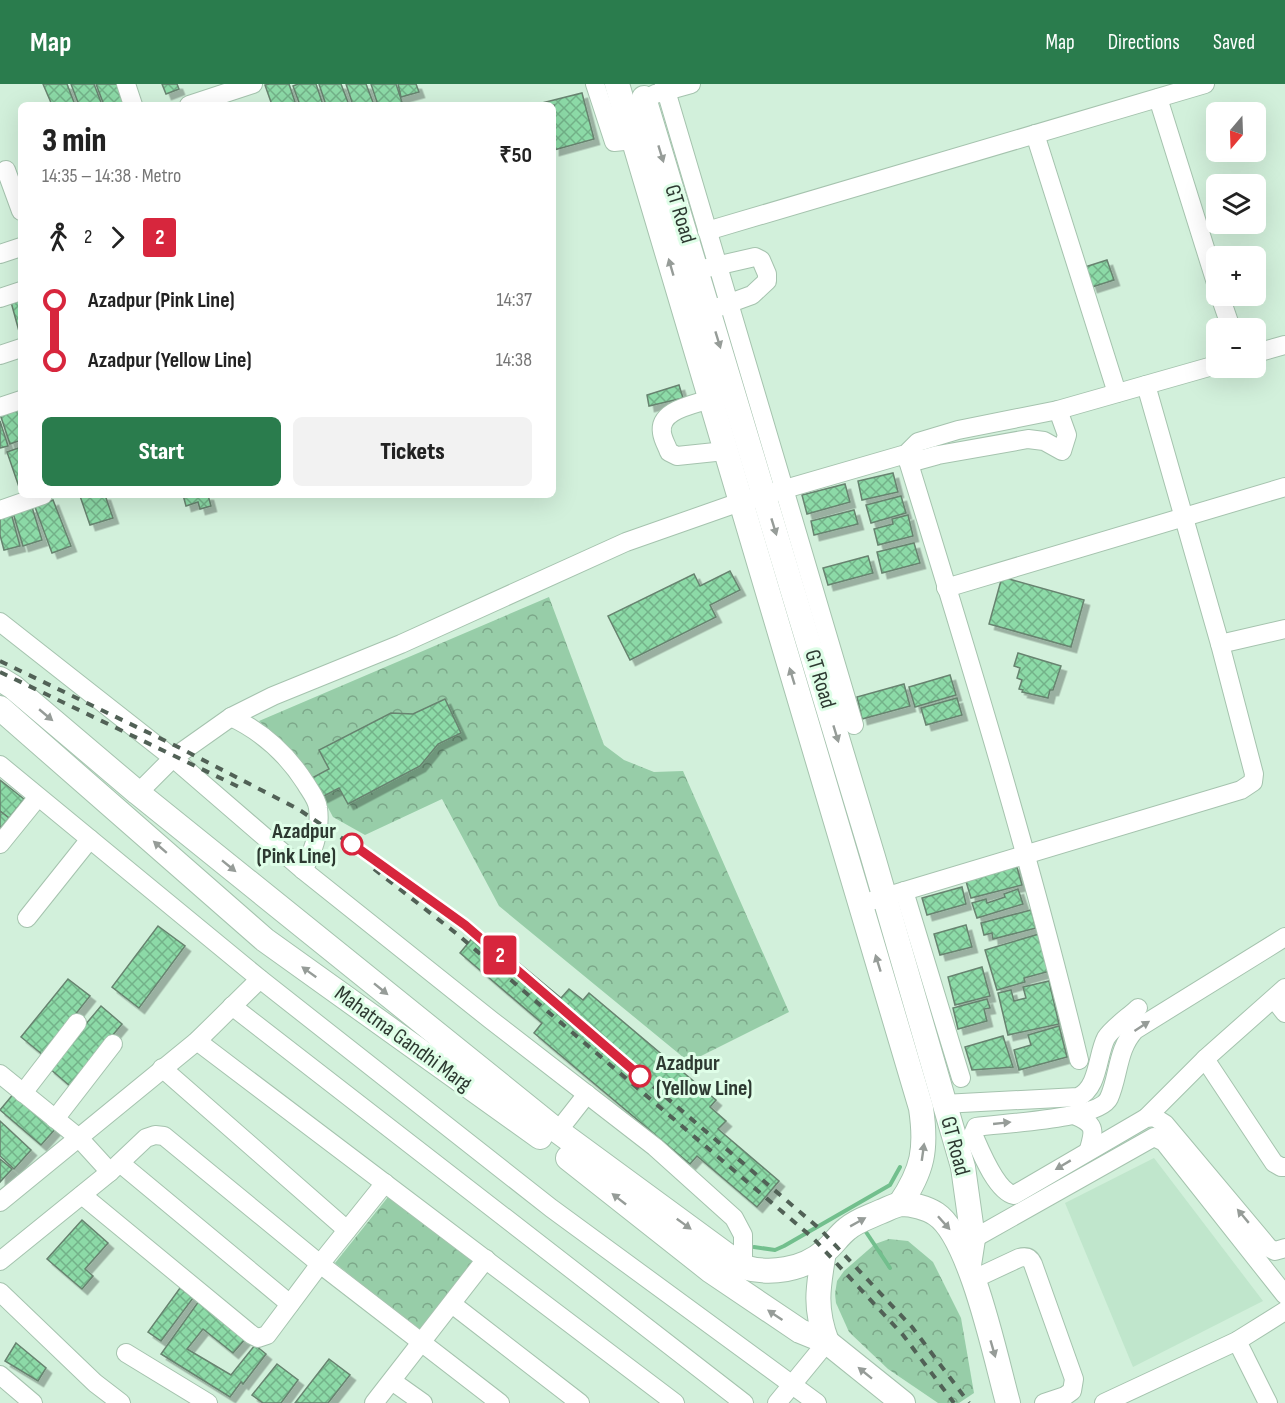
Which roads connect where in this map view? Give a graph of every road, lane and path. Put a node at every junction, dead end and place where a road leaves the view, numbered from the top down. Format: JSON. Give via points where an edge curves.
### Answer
{"nodes":[{"id":1,"x":126,"y":84,"type":"edge"},
{"id":2,"x":253,"y":84,"type":"edge"},
{"id":3,"x":595,"y":84,"type":"edge"},
{"id":4,"x":617,"y":84,"type":"edge"},
{"id":5,"x":691,"y":84,"type":"edge"},
{"id":6,"x":1205,"y":84,"type":"edge"},
{"id":7,"x":658,"y":91,"type":"edge"},
{"id":8,"x":1158,"y":98,"type":"junction"},
{"id":9,"x":132,"y":102,"type":"edge"},
{"id":10,"x":198,"y":102,"type":"edge"},
{"id":11,"x":1035,"y":134,"type":"junction"},
{"id":12,"x":634,"y":140,"type":"junction"},
{"id":13,"x":9,"y":169,"type":"edge"},
{"id":14,"x":18,"y":200,"type":"edge"},
{"id":15,"x":707,"y":231,"type":"junction"},
{"id":16,"x":18,"y":248,"type":"edge"},
{"id":17,"x":1206,"y":251,"type":"edge"},
{"id":18,"x":0,"y":254,"type":"edge"},
{"id":19,"x":707,"y":268,"type":"junction"},
{"id":20,"x":18,"y":292,"type":"edge"},
{"id":21,"x":0,"y":298,"type":"edge"},
{"id":22,"x":719,"y":307,"type":"junction"},
{"id":23,"x":1285,"y":345,"type":"edge"},
{"id":24,"x":18,"y":349,"type":"edge"},
{"id":25,"x":1266,"y":350,"type":"edge"},
{"id":26,"x":0,"y":355,"type":"edge"},
{"id":27,"x":1206,"y":368,"type":"edge"},
{"id":28,"x":1146,"y":385,"type":"junction"},
{"id":29,"x":1117,"y":393,"type":"junction"},
{"id":30,"x":710,"y":399,"type":"junction"},
{"id":31,"x":18,"y":401,"type":"edge"},
{"id":32,"x":0,"y":407,"type":"edge"},
{"id":33,"x":1058,"y":410,"type":"junction"},
{"id":34,"x":725,"y":451,"type":"junction"},
{"id":35,"x":907,"y":459,"type":"junction"},
{"id":36,"x":1285,"y":487,"type":"edge"},
{"id":37,"x":774,"y":492,"type":"junction"},
{"id":38,"x":34,"y":498,"type":"edge"},
{"id":39,"x":740,"y":501,"type":"junction"},
{"id":40,"x":0,"y":510,"type":"edge"},
{"id":41,"x":1184,"y":518,"type":"junction"},
{"id":42,"x":946,"y":588,"type":"junction"},
{"id":43,"x":0,"y":622,"type":"edge"},
{"id":44,"x":1285,"y":629,"type":"edge"},
{"id":45,"x":1220,"y":644,"type":"junction"},
{"id":46,"x":3,"y":695,"type":"edge"},
{"id":47,"x":231,"y":717,"type":"junction"},
{"id":48,"x":854,"y":725,"type":"dead end"},
{"id":49,"x":173,"y":759,"type":"junction"},
{"id":50,"x":0,"y":765,"type":"edge"},
{"id":51,"x":138,"y":793,"type":"junction"},
{"id":52,"x":38,"y":796,"type":"junction"},
{"id":53,"x":90,"y":838,"type":"junction"},
{"id":54,"x":0,"y":844,"type":"edge"},
{"id":55,"x":1026,"y":854,"type":"junction"},
{"id":56,"x":303,"y":870,"type":"junction"},
{"id":57,"x":894,"y":893,"type":"junction"},
{"id":58,"x":861,"y":904,"type":"junction"},
{"id":59,"x":27,"y":918,"type":"dead end"},
{"id":60,"x":1285,"y":937,"type":"edge"},
{"id":61,"x":260,"y":979,"type":"junction"},
{"id":62,"x":1281,"y":1000,"type":"edge"},
{"id":63,"x":232,"y":1006,"type":"junction"},
{"id":64,"x":1138,"y":1008,"type":"dead end"},
{"id":65,"x":77,"y":1023,"type":"dead end"},
{"id":66,"x":196,"y":1041,"type":"junction"},
{"id":67,"x":112,"y":1044,"type":"dead end"},
{"id":68,"x":1205,"y":1059,"type":"junction"},
{"id":69,"x":1079,"y":1060,"type":"dead end"},
{"id":70,"x":162,"y":1068,"type":"junction"},
{"id":71,"x":0,"y":1074,"type":"edge"},
{"id":72,"x":961,"y":1078,"type":"dead end"},
{"id":73,"x":23,"y":1093,"type":"junction"},
{"id":74,"x":587,"y":1094,"type":"junction"},
{"id":75,"x":943,"y":1104,"type":"junction"},
{"id":76,"x":1074,"y":1115,"type":"junction"},
{"id":77,"x":1146,"y":1118,"type":"junction"},
{"id":78,"x":55,"y":1119,"type":"junction"},
{"id":79,"x":558,"y":1131,"type":"junction"},
{"id":80,"x":79,"y":1138,"type":"junction"},
{"id":81,"x":1089,"y":1149,"type":"junction"},
{"id":82,"x":974,"y":1165,"type":"junction"},
{"id":83,"x":115,"y":1167,"type":"junction"},
{"id":84,"x":1285,"y":1167,"type":"edge"},
{"id":85,"x":385,"y":1183,"type":"junction"},
{"id":86,"x":82,"y":1195,"type":"junction"},
{"id":87,"x":0,"y":1203,"type":"edge"},
{"id":88,"x":900,"y":1204,"type":"junction"},
{"id":89,"x":347,"y":1230,"type":"junction"},
{"id":90,"x":973,"y":1239,"type":"junction"},
{"id":91,"x":1285,"y":1248,"type":"edge"},
{"id":92,"x":824,"y":1252,"type":"junction"},
{"id":93,"x":486,"y":1259,"type":"junction"},
{"id":94,"x":0,"y":1261,"type":"edge"},
{"id":95,"x":320,"y":1264,"type":"junction"},
{"id":96,"x":743,"y":1267,"type":"junction"},
{"id":97,"x":971,"y":1272,"type":"junction"},
{"id":98,"x":1283,"y":1290,"type":"edge"},
{"id":99,"x":0,"y":1292,"type":"edge"},
{"id":100,"x":290,"y":1304,"type":"junction"},
{"id":101,"x":452,"y":1304,"type":"junction"},
{"id":102,"x":1285,"y":1311,"type":"edge"},
{"id":103,"x":1237,"y":1341,"type":"junction"},
{"id":104,"x":423,"y":1342,"type":"junction"},
{"id":105,"x":827,"y":1342,"type":"junction"},
{"id":106,"x":126,"y":1353,"type":"dead end"},
{"id":107,"x":0,"y":1375,"type":"edge"},
{"id":108,"x":392,"y":1381,"type":"junction"},
{"id":109,"x":791,"y":1384,"type":"junction"},
{"id":110,"x":665,"y":1400,"type":"edge"},
{"id":111,"x":33,"y":1403,"type":"edge"},
{"id":112,"x":121,"y":1403,"type":"edge"},
{"id":113,"x":208,"y":1403,"type":"edge"},
{"id":114,"x":374,"y":1403,"type":"edge"},
{"id":115,"x":423,"y":1403,"type":"edge"},
{"id":116,"x":501,"y":1403,"type":"edge"},
{"id":117,"x":580,"y":1403,"type":"edge"},
{"id":118,"x":744,"y":1403,"type":"edge"},
{"id":119,"x":777,"y":1403,"type":"edge"},
{"id":120,"x":817,"y":1403,"type":"edge"},
{"id":121,"x":903,"y":1403,"type":"edge"},
{"id":122,"x":1008,"y":1403,"type":"edge"},
{"id":123,"x":1044,"y":1403,"type":"edge"},
{"id":124,"x":1104,"y":1403,"type":"edge"},
{"id":125,"x":1268,"y":1403,"type":"edge"}],
"edges":[{"from":1,"to":9,"type":"street"},
{"from":2,"to":10,"type":"street"},
{"from":3,"to":12,"type":"street","via":[[614,142]]},
{"from":4,"to":12,"type":"main road","name":"GT Road"},
{"from":5,"to":7,"type":"street"},
{"from":6,"to":8,"type":"street"},
{"from":7,"to":15,"type":"street"},
{"from":7,"to":19,"type":"main road","name":"GT Road","one_way":true},
{"from":8,"to":11,"type":"street"},
{"from":8,"to":17,"type":"street"},
{"from":11,"to":15,"type":"street"},
{"from":11,"to":29,"type":"street"},
{"from":30,"to":12,"type":"main road","name":"GT Road","one_way":true},
{"from":13,"to":14,"type":"street"},
{"from":15,"to":19,"type":"street"},
{"from":16,"to":18,"type":"street"},
{"from":19,"to":22,"type":"main road","name":"GT Road"},
{"from":19,"to":22,"type":"street","via":[[755,257],[761,260],[767,274],[767,281],[752,295]]},
{"from":20,"to":21,"type":"street"},
{"from":22,"to":37,"type":"main road","name":"GT Road"},
{"from":23,"to":25,"type":"street"},
{"from":24,"to":26,"type":"street"},
{"from":27,"to":28,"type":"street"},
{"from":28,"to":29,"type":"street"},
{"from":28,"to":41,"type":"street"},
{"from":29,"to":33,"type":"street"},
{"from":30,"to":34,"type":"main road","name":"GT Road"},
{"from":30,"to":34,"type":"street","via":[[671,413],[662,432],[669,452],[677,456]]},
{"from":31,"to":32,"type":"street"},
{"from":33,"to":35,"type":"street","via":[[918,442]]},
{"from":33,"to":35,"type":"street","via":[[1066,435],[1062,451],[1044,441],[1028,440]]},
{"from":34,"to":39,"type":"main road","name":"GT Road"},
{"from":35,"to":37,"type":"street"},
{"from":35,"to":42,"type":"street"},
{"from":36,"to":41,"type":"street"},
{"from":37,"to":39,"type":"street"},
{"from":37,"to":48,"type":"street"},
{"from":37,"to":57,"type":"main road","name":"GT Road","one_way":true},
{"from":38,"to":40,"type":"street"},
{"from":39,"to":47,"type":"street","via":[[626,542]]},
{"from":58,"to":39,"type":"main road","name":"GT Road","one_way":true},
{"from":41,"to":42,"type":"street"},
{"from":41,"to":45,"type":"street"},
{"from":42,"to":55,"type":"street"},
{"from":43,"to":49,"type":"street"},
{"from":44,"to":45,"type":"street"},
{"from":45,"to":55,"type":"street","via":[[1253,782]]},
{"from":46,"to":51,"type":"main road","name":"Mahatma Gandhi Marg","one_way":true},
{"from":105,"to":46,"type":"main road","name":"Mahatma Gandhi Marg","one_way":true,"via":[[800,1331],[711,1271],[543,1139],[265,940]]},
{"from":47,"to":49,"type":"street"},
{"from":47,"to":56,"type":"street","via":[[251,727],[280,751],[315,798],[319,811],[315,846]]},
{"from":49,"to":51,"type":"street"},
{"from":49,"to":56,"type":"street"},
{"from":50,"to":52,"type":"street"},
{"from":51,"to":79,"type":"main road","name":"Mahatma Gandhi Marg","one_way":true},
{"from":52,"to":53,"type":"street"},
{"from":52,"to":54,"type":"street"},
{"from":53,"to":59,"type":"street"},
{"from":53,"to":61,"type":"street"},
{"from":55,"to":57,"type":"street"},
{"from":55,"to":69,"type":"street"},
{"from":56,"to":74,"type":"street"},
{"from":57,"to":58,"type":"street"},
{"from":57,"to":72,"type":"street"},
{"from":57,"to":75,"type":"main road","name":"GT Road"},
{"from":88,"to":58,"type":"main road","name":"GT Road","one_way":true,"via":[[921,1167],[925,1131]]},
{"from":76,"to":60,"type":"street","one_way":true,"via":[[1107,1102],[1123,1048],[1135,1030]]},
{"from":61,"to":63,"type":"street"},
{"from":61,"to":109,"type":"street","via":[[551,1208]]},
{"from":62,"to":68,"type":"street"},
{"from":63,"to":66,"type":"street"},
{"from":63,"to":118,"type":"street"},
{"from":64,"to":75,"type":"street","via":[[1107,1036],[1084,1095]]},
{"from":65,"to":73,"type":"street"},
{"from":66,"to":70,"type":"street"},
{"from":66,"to":85,"type":"street"},
{"from":67,"to":78,"type":"street"},
{"from":68,"to":77,"type":"street"},
{"from":68,"to":84,"type":"street","via":[[1274,1163]]},
{"from":70,"to":80,"type":"street"},
{"from":70,"to":89,"type":"street"},
{"from":71,"to":73,"type":"street"},
{"from":73,"to":78,"type":"street"},
{"from":74,"to":79,"type":"street"},
{"from":74,"to":96,"type":"street","via":[[655,1147],[734,1218],[743,1235]]},
{"from":75,"to":82,"type":"main road","name":"GT Road"},
{"from":76,"to":81,"type":"street","via":[[1092,1126],[1094,1134]]},
{"from":82,"to":76,"type":"street","one_way":true,"via":[[976,1127]]},
{"from":77,"to":81,"type":"street"},
{"from":91,"to":77,"type":"street","one_way":true,"via":[[1269,1248],[1165,1124],[1154,1117]]},
{"from":78,"to":80,"type":"street"},
{"from":79,"to":96,"type":"main road","name":"Mahatma Gandhi Marg","one_way":true},
{"from":80,"to":83,"type":"street"},
{"from":80,"to":87,"type":"street"},
{"from":81,"to":82,"type":"street","one_way":true,"via":[[1014,1195]]},
{"from":82,"to":90,"type":"main road","name":"GT Road"},
{"from":83,"to":86,"type":"street"},
{"from":83,"to":95,"type":"street","via":[[146,1138],[164,1136]]},
{"from":83,"to":100,"type":"street"},
{"from":85,"to":89,"type":"street"},
{"from":85,"to":93,"type":"street"},
{"from":86,"to":94,"type":"street"},
{"from":86,"to":100,"type":"street","via":[[252,1335],[267,1335]]},
{"from":92,"to":88,"type":"main road","one_way":true,"via":[[847,1228]]},
{"from":88,"to":97,"type":"main road","one_way":true,"via":[[924,1208],[945,1222]]},
{"from":89,"to":95,"type":"street"},
{"from":90,"to":97,"type":"main road","name":"GT Road"},
{"from":90,"to":98,"type":"street","via":[[1154,1137],[1164,1142]]},
{"from":92,"to":96,"type":"main road","via":[[803,1264],[779,1270]]},
{"from":92,"to":105,"type":"main road","via":[[817,1307]]},
{"from":93,"to":101,"type":"street"},
{"from":93,"to":110,"type":"street"},
{"from":95,"to":100,"type":"street"},
{"from":95,"to":104,"type":"street"},
{"from":97,"to":122,"type":"main road","one_way":true},
{"from":97,"to":123,"type":"street","via":[[1025,1257],[1033,1264],[1074,1379],[1072,1391]]},
{"from":99,"to":112,"type":"street"},
{"from":101,"to":104,"type":"street"},
{"from":101,"to":117,"type":"street"},
{"from":102,"to":103,"type":"street"},
{"from":103,"to":124,"type":"street"},
{"from":103,"to":125,"type":"street"},
{"from":104,"to":108,"type":"street"},
{"from":104,"to":116,"type":"street"},
{"from":105,"to":109,"type":"street"},
{"from":121,"to":105,"type":"main road","name":"Mahatma Gandhi Marg","one_way":true},
{"from":106,"to":113,"type":"street"},
{"from":107,"to":111,"type":"street"},
{"from":108,"to":114,"type":"street"},
{"from":108,"to":115,"type":"street"},
{"from":109,"to":119,"type":"street"},
{"from":109,"to":120,"type":"street"}]}
